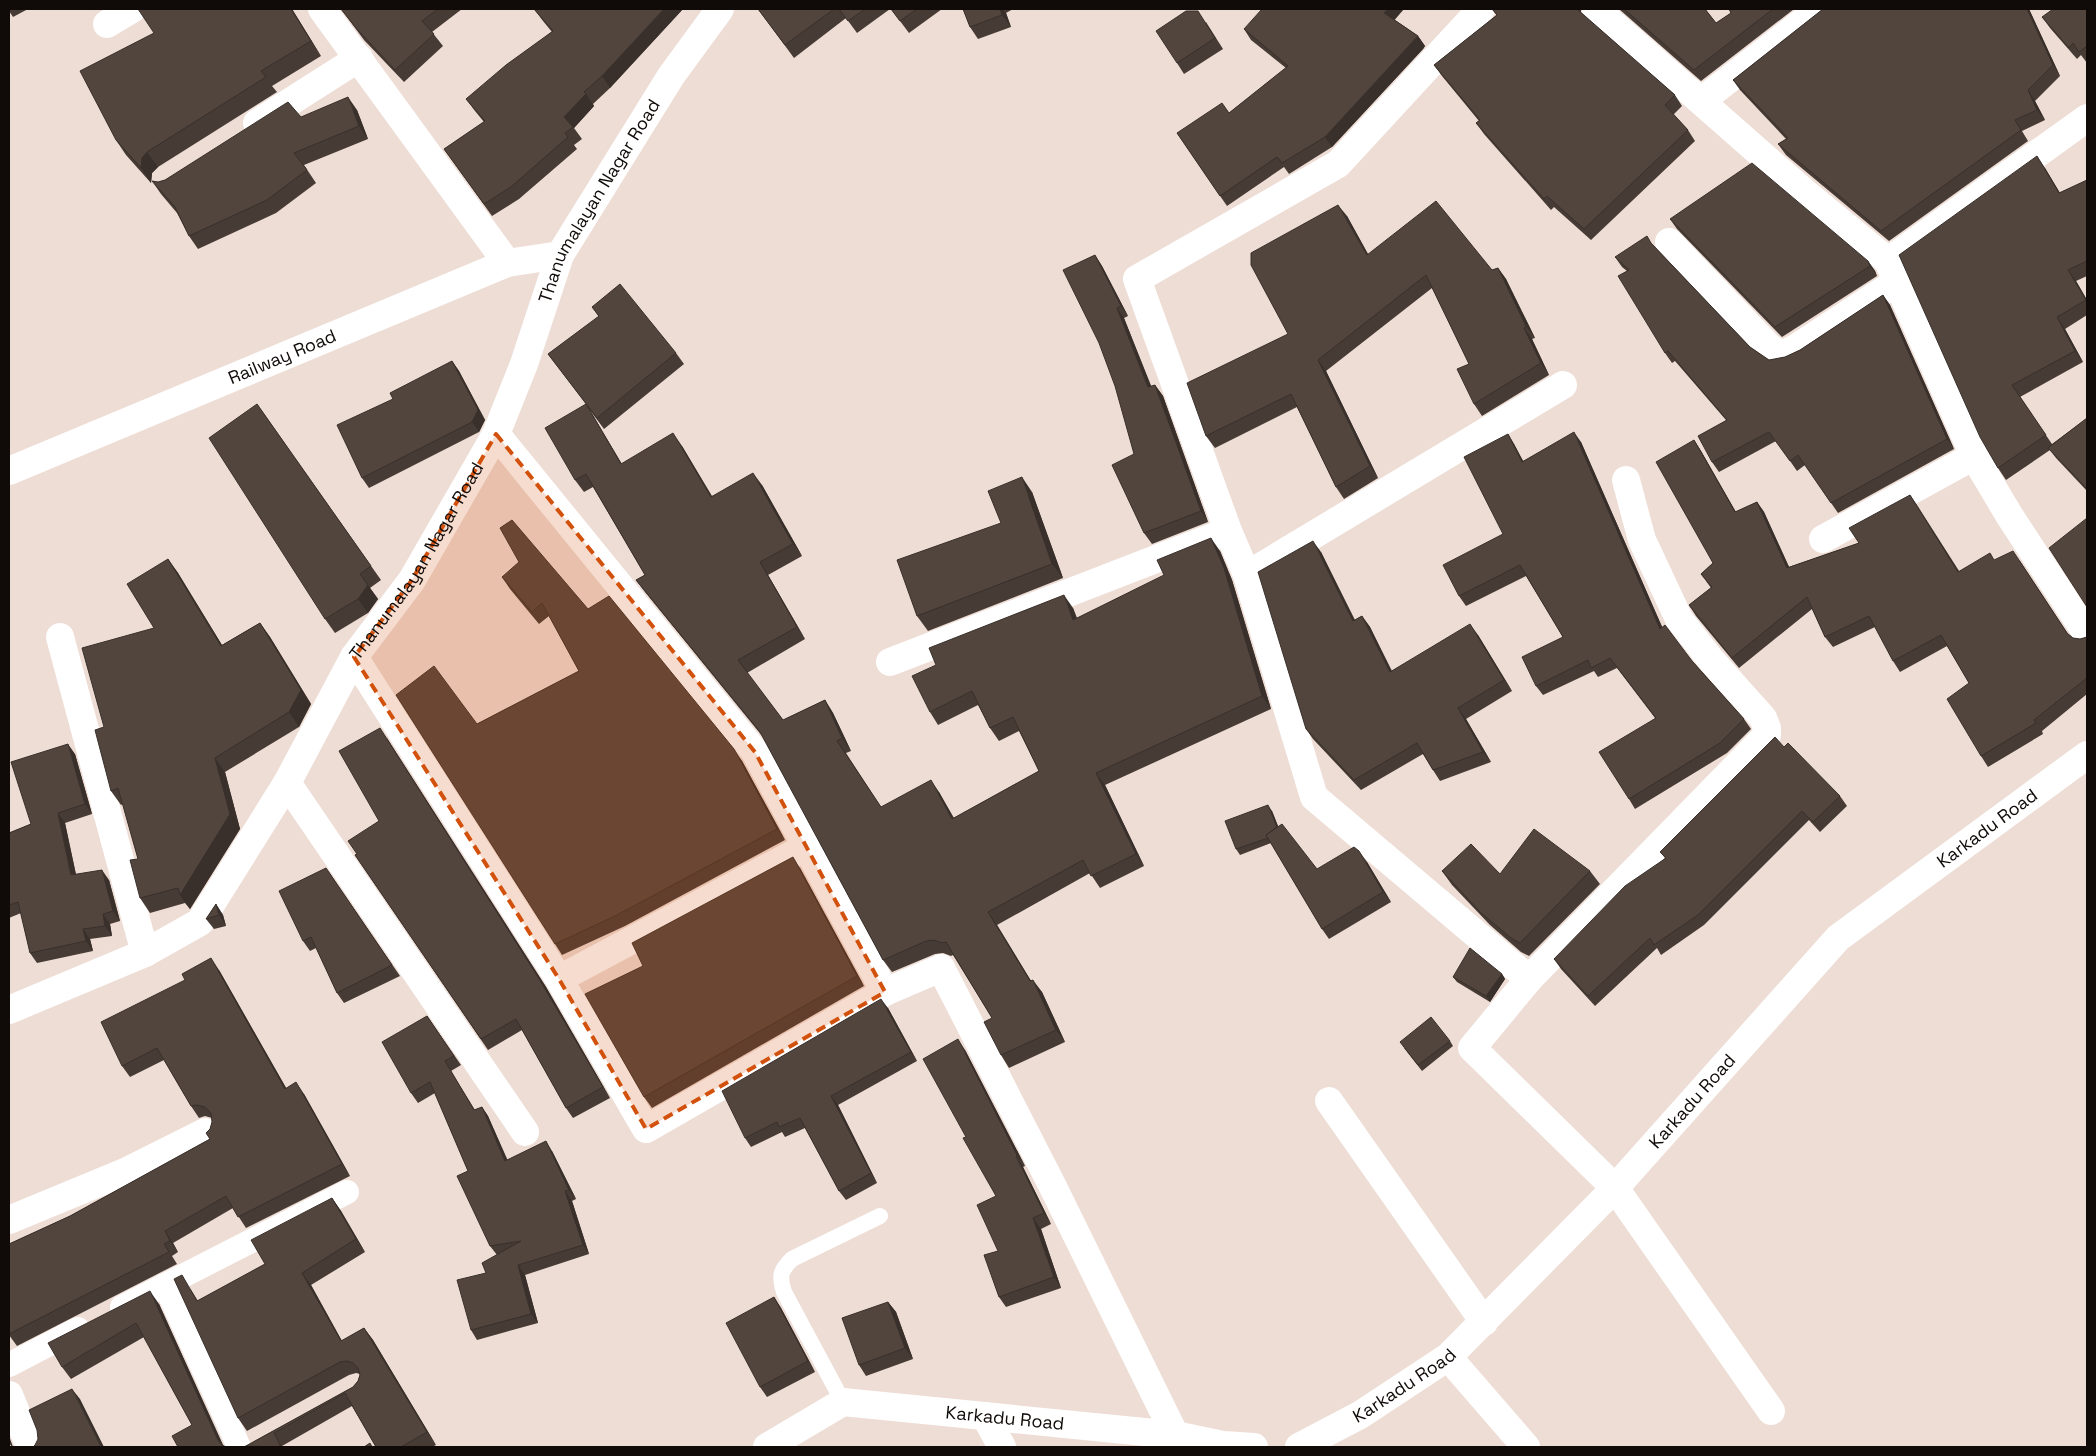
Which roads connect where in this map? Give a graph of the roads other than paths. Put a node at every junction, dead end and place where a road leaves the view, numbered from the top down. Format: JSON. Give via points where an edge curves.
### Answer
{"nodes":[{"id":1,"x":132,"y":9,"type":"edge"},
{"id":2,"x":322,"y":9,"type":"edge"},
{"id":3,"x":720,"y":9,"type":"edge"},
{"id":4,"x":1481,"y":9,"type":"edge"},
{"id":5,"x":1596,"y":9,"type":"edge"},
{"id":6,"x":1819,"y":9,"type":"edge"},
{"id":7,"x":107,"y":24,"type":"dead end"},
{"id":8,"x":359,"y":58,"type":"junction"},
{"id":9,"x":1701,"y":101,"type":"junction"},
{"id":10,"x":2087,"y":118,"type":"edge"},
{"id":11,"x":233,"y":137,"type":"edge"},
{"id":12,"x":1669,"y":242,"type":"dead end"},
{"id":13,"x":560,"y":255,"type":"junction"},
{"id":14,"x":507,"y":263,"type":"junction"},
{"id":15,"x":1893,"y":271,"type":"junction"},
{"id":16,"x":1563,"y":385,"type":"dead end"},
{"id":17,"x":496,"y":434,"type":"junction"},
{"id":18,"x":1974,"y":456,"type":"junction"},
{"id":19,"x":9,"y":471,"type":"edge"},
{"id":20,"x":1626,"y":480,"type":"dead end"},
{"id":21,"x":1228,"y":531,"type":"junction"},
{"id":22,"x":1823,"y":539,"type":"dead end"},
{"id":23,"x":1247,"y":575,"type":"junction"},
{"id":24,"x":2087,"y":634,"type":"edge"},
{"id":25,"x":60,"y":637,"type":"dead end"},
{"id":26,"x":354,"y":657,"type":"junction"},
{"id":27,"x":890,"y":662,"type":"dead end"},
{"id":28,"x":2087,"y":755,"type":"edge"},
{"id":29,"x":287,"y":784,"type":"junction"},
{"id":30,"x":806,"y":847,"type":"junction"},
{"id":31,"x":146,"y":953,"type":"junction"},
{"id":32,"x":559,"y":979,"type":"junction"},
{"id":33,"x":1528,"y":979,"type":"junction"},
{"id":34,"x":885,"y":992,"type":"junction"},
{"id":35,"x":9,"y":1010,"type":"edge"},
{"id":36,"x":1329,"y":1102,"type":"dead end"},
{"id":37,"x":205,"y":1132,"type":"edge"},
{"id":38,"x":525,"y":1132,"type":"dead end"},
{"id":39,"x":1615,"y":1188,"type":"junction"},
{"id":40,"x":347,"y":1192,"type":"dead end"},
{"id":41,"x":880,"y":1216,"type":"dead end"},
{"id":42,"x":9,"y":1220,"type":"edge"},
{"id":43,"x":165,"y":1285,"type":"junction"},
{"id":44,"x":1484,"y":1322,"type":"junction"},
{"id":45,"x":1448,"y":1357,"type":"junction"},
{"id":46,"x":9,"y":1365,"type":"edge"},
{"id":47,"x":9,"y":1395,"type":"edge"},
{"id":48,"x":842,"y":1402,"type":"junction"},
{"id":49,"x":1771,"y":1411,"type":"dead end"},
{"id":50,"x":985,"y":1416,"type":"junction"},
{"id":51,"x":1175,"y":1435,"type":"junction"},
{"id":52,"x":30,"y":1447,"type":"edge"},
{"id":53,"x":239,"y":1447,"type":"edge"},
{"id":54,"x":767,"y":1447,"type":"edge"},
{"id":55,"x":1002,"y":1447,"type":"edge"},
{"id":56,"x":1254,"y":1447,"type":"edge"},
{"id":57,"x":1299,"y":1447,"type":"edge"},
{"id":58,"x":1526,"y":1447,"type":"edge"}],
"edges":[{"from":1,"to":7,"type":"street"},
{"from":2,"to":8,"type":"street"},
{"from":3,"to":13,"type":"street","name":"Thanumalayan Nagar Road","via":[[670,76]]},
{"from":4,"to":21,"type":"street","via":[[1338,164],[1137,279]]},
{"from":5,"to":9,"type":"street"},
{"from":6,"to":9,"type":"street"},
{"from":8,"to":11,"type":"street"},
{"from":8,"to":14,"type":"street"},
{"from":9,"to":15,"type":"street"},
{"from":10,"to":15,"type":"street"},
{"from":12,"to":15,"type":"street","via":[[1779,354],[1799,346]]},
{"from":13,"to":14,"type":"street","name":"Railway Road"},
{"from":13,"to":17,"type":"street","name":"Thanumalayan Nagar Road","via":[[527,355]]},
{"from":14,"to":19,"type":"street","name":"Railway Road"},
{"from":15,"to":18,"type":"street"},
{"from":16,"to":23,"type":"street"},
{"from":17,"to":26,"type":"street","name":"Thanumalayan Nagar Road","via":[[412,580]]},
{"from":17,"to":30,"type":"street","via":[[755,752]]},
{"from":18,"to":22,"type":"street"},
{"from":18,"to":24,"type":"street"},
{"from":20,"to":33,"type":"street","via":[[1642,540],[1680,619],[1768,728],[1766,735]]},
{"from":21,"to":23,"type":"street"},
{"from":21,"to":27,"type":"street"},
{"from":23,"to":33,"type":"street","via":[[1314,797]]},
{"from":25,"to":31,"type":"street"},
{"from":26,"to":29,"type":"street","name":"Thanumalayan Nagar Road"},
{"from":26,"to":32,"type":"street"},
{"from":28,"to":39,"type":"street","name":"Karkadu Road","via":[[1838,938]]},
{"from":29,"to":31,"type":"street","name":"Thanumalayan Nagar Road","via":[[200,922]]},
{"from":29,"to":38,"type":"street"},
{"from":30,"to":32,"type":"street"},
{"from":30,"to":34,"type":"street"},
{"from":31,"to":35,"type":"street","name":"Thanumalayan Nagar Road"},
{"from":32,"to":34,"type":"street","via":[[646,1128]]},
{"from":33,"to":39,"type":"street","via":[[1472,1048]]},
{"from":34,"to":51,"type":"street","via":[[941,968]]},
{"from":36,"to":44,"type":"street"},
{"from":37,"to":42,"type":"street","via":[[125,1172]]},
{"from":39,"to":44,"type":"street","name":"Karkadu Road"},
{"from":39,"to":49,"type":"street"},
{"from":40,"to":43,"type":"street"},
{"from":41,"to":48,"type":"lane","via":[[792,1259],[782,1269],[780,1281],[784,1292]]},
{"from":43,"to":46,"type":"street"},
{"from":43,"to":53,"type":"street"},
{"from":44,"to":45,"type":"street","name":"Karkadu Road"},
{"from":45,"to":57,"type":"street","name":"Karkadu Road","via":[[1360,1415]]},
{"from":45,"to":58,"type":"street"},
{"from":47,"to":52,"type":"street"},
{"from":48,"to":50,"type":"street","name":"Karkadu Road"},
{"from":48,"to":54,"type":"street"},
{"from":50,"to":51,"type":"street","name":"Karkadu Road"},
{"from":50,"to":55,"type":"street"},
{"from":51,"to":56,"type":"street","name":"Karkadu Road","via":[[1223,1445]]}]}
